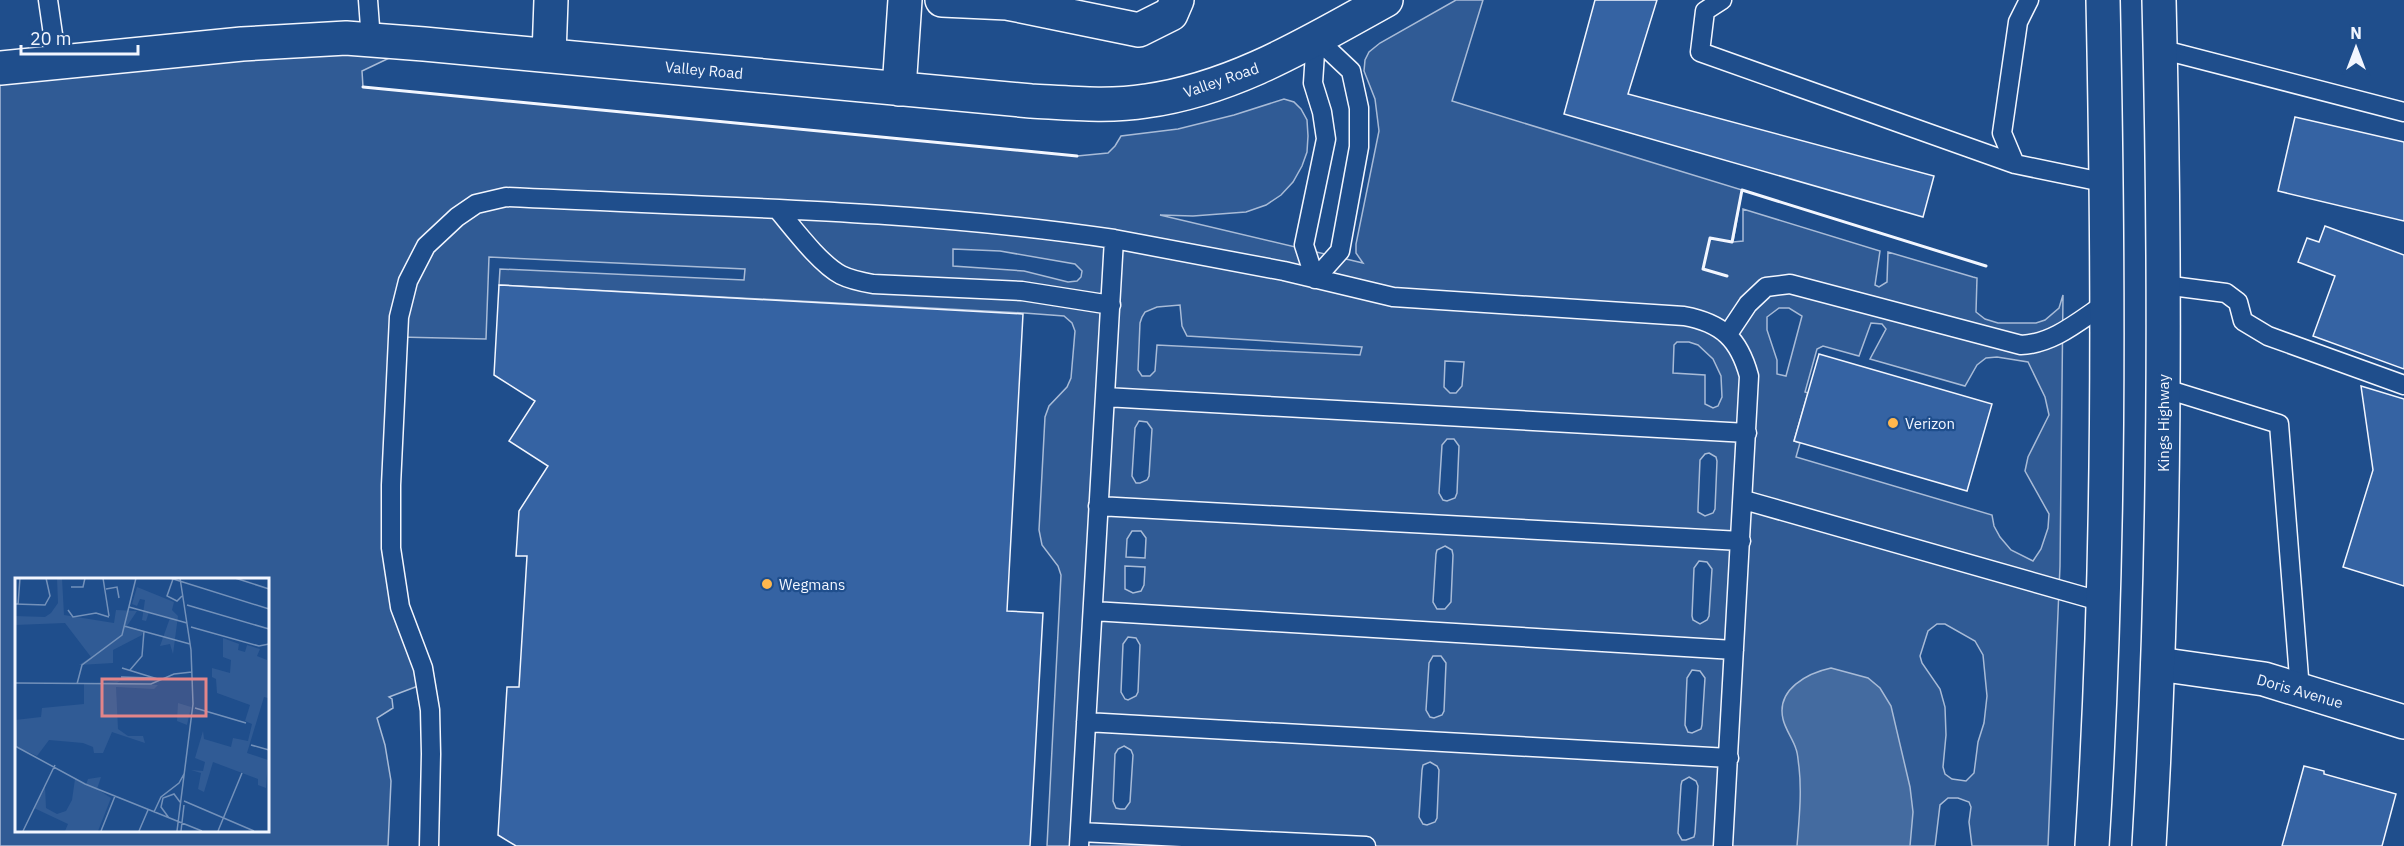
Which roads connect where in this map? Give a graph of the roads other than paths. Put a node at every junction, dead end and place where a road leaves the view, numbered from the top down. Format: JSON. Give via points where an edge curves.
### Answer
{"nodes":[{"id":1,"x":48,"y":0,"type":"edge"},
{"id":2,"x":368,"y":0,"type":"edge"},
{"id":3,"x":551,"y":0,"type":"edge"},
{"id":4,"x":906,"y":0,"type":"edge"},
{"id":5,"x":942,"y":0,"type":"edge"},
{"id":6,"x":1177,"y":0,"type":"edge"},
{"id":7,"x":1722,"y":0,"type":"edge"},
{"id":8,"x":2029,"y":0,"type":"edge"},
{"id":9,"x":2103,"y":0,"type":"edge"},
{"id":10,"x":2159,"y":0,"type":"edge"},
{"id":11,"x":1370,"y":3,"type":"edge"},
{"id":12,"x":1316,"y":38,"type":"junction"},
{"id":13,"x":370,"y":40,"type":"junction"},
{"id":14,"x":2160,"y":49,"type":"junction"},
{"id":15,"x":549,"y":55,"type":"junction"},
{"id":16,"x":57,"y":62,"type":"junction"},
{"id":17,"x":0,"y":68,"type":"edge"},
{"id":18,"x":899,"y":89,"type":"junction"},
{"id":19,"x":2404,"y":112,"type":"edge"},
{"id":20,"x":2015,"y":164,"type":"junction"},
{"id":21,"x":2107,"y":183,"type":"junction"},
{"id":22,"x":778,"y":210,"type":"junction"},
{"id":23,"x":1114,"y":239,"type":"junction"},
{"id":24,"x":1315,"y":279,"type":"junction"},
{"id":25,"x":2164,"y":285,"type":"junction"},
{"id":26,"x":2106,"y":303,"type":"junction"},
{"id":27,"x":1110,"y":305,"type":"junction"},
{"id":28,"x":1728,"y":334,"type":"junction"},
{"id":29,"x":2404,"y":386,"type":"edge"},
{"id":30,"x":2163,"y":388,"type":"junction"},
{"id":31,"x":1105,"y":397,"type":"junction"},
{"id":32,"x":1747,"y":433,"type":"junction"},
{"id":33,"x":1744,"y":500,"type":"junction"},
{"id":34,"x":1098,"y":506,"type":"junction"},
{"id":35,"x":1741,"y":541,"type":"junction"},
{"id":36,"x":2103,"y":602,"type":"junction"},
{"id":37,"x":1093,"y":611,"type":"junction"},
{"id":38,"x":1734,"y":650,"type":"junction"},
{"id":39,"x":2158,"y":664,"type":"junction"},
{"id":40,"x":2300,"y":690,"type":"junction"},
{"id":41,"x":1086,"y":722,"type":"junction"},
{"id":42,"x":2404,"y":722,"type":"edge"},
{"id":43,"x":1729,"y":758,"type":"junction"},
{"id":44,"x":1080,"y":839,"type":"edge"},
{"id":45,"x":429,"y":846,"type":"edge"},
{"id":46,"x":1366,"y":846,"type":"edge"},
{"id":47,"x":1722,"y":846,"type":"edge"},
{"id":48,"x":2092,"y":846,"type":"edge"},
{"id":49,"x":2149,"y":846,"type":"edge"}],
"edges":[{"from":1,"to":16,"type":"lane"},
{"from":2,"to":13,"type":"lane"},
{"from":3,"to":15,"type":"street"},
{"from":4,"to":18,"type":"street"},
{"from":5,"to":6,"type":"street","via":[[1007,3],[1139,30],[1171,14]]},
{"from":7,"to":20,"type":"lane","via":[[1705,11],[1700,52]]},
{"from":8,"to":20,"type":"lane","via":[[2018,22],[2002,133]]},
{"from":9,"to":21,"type":"street"},
{"from":10,"to":14,"type":"street","name":"Kings Highway"},
{"from":11,"to":12,"type":"street","name":"Valley Road"},
{"from":12,"to":18,"type":"street","name":"Valley Road","via":[[1275,61],[1203,90],[1143,102],[1031,101]]},
{"from":12,"to":24,"type":"lane","via":[[1313,83],[1326,139],[1304,245]]},
{"from":12,"to":24,"type":"lane","via":[[1351,71],[1359,108],[1359,147],[1340,251]]},
{"from":13,"to":15,"type":"street","name":"Valley Road"},
{"from":13,"to":16,"type":"street","name":"Valley Road","via":[[242,44]]},
{"from":14,"to":19,"type":"lane"},
{"from":14,"to":25,"type":"street","name":"Kings Highway"},
{"from":15,"to":18,"type":"street","name":"Valley Road"},
{"from":16,"to":17,"type":"street","name":"Valley Road"},
{"from":20,"to":21,"type":"lane"},
{"from":21,"to":26,"type":"street"},
{"from":22,"to":23,"type":"lane","via":[[1041,229]]},
{"from":22,"to":27,"type":"lane","via":[[838,274],[852,280],[1023,291]]},
{"from":22,"to":45,"type":"lane","via":[[506,197],[477,204],[426,246],[408,281],[399,317],[392,548],[400,608],[423,668],[430,710]]},
{"from":23,"to":24,"type":"lane"},
{"from":23,"to":27,"type":"lane"},
{"from":24,"to":28,"type":"lane","via":[[1394,297],[1684,316],[1703,319]]},
{"from":25,"to":29,"type":"lane","via":[[2226,293],[2238,302],[2243,321],[2268,336]]},
{"from":25,"to":30,"type":"street","name":"Kings Highway"},
{"from":26,"to":28,"type":"lane","via":[[2057,336],[2038,345],[2020,345],[1790,284],[1766,287],[1748,304]]},
{"from":26,"to":36,"type":"street"},
{"from":27,"to":31,"type":"lane"},
{"from":28,"to":32,"type":"lane","via":[[1744,358],[1749,376]]},
{"from":30,"to":39,"type":"street","name":"Kings Highway"},
{"from":30,"to":40,"type":"lane","via":[[2279,424]]},
{"from":31,"to":32,"type":"lane"},
{"from":31,"to":34,"type":"lane"},
{"from":32,"to":33,"type":"lane"},
{"from":33,"to":35,"type":"lane"},
{"from":33,"to":36,"type":"lane"},
{"from":34,"to":35,"type":"lane"},
{"from":34,"to":37,"type":"lane"},
{"from":35,"to":38,"type":"lane"},
{"from":36,"to":48,"type":"street"},
{"from":37,"to":38,"type":"lane"},
{"from":37,"to":41,"type":"lane"},
{"from":38,"to":43,"type":"lane"},
{"from":39,"to":40,"type":"street","name":"Doris Avenue","via":[[2264,679]]},
{"from":39,"to":49,"type":"street","name":"Kings Highway"},
{"from":40,"to":42,"type":"street","name":"Doris Avenue"},
{"from":41,"to":43,"type":"lane"},
{"from":41,"to":44,"type":"lane"},
{"from":43,"to":47,"type":"lane"},
{"from":44,"to":46,"type":"lane"}]}
